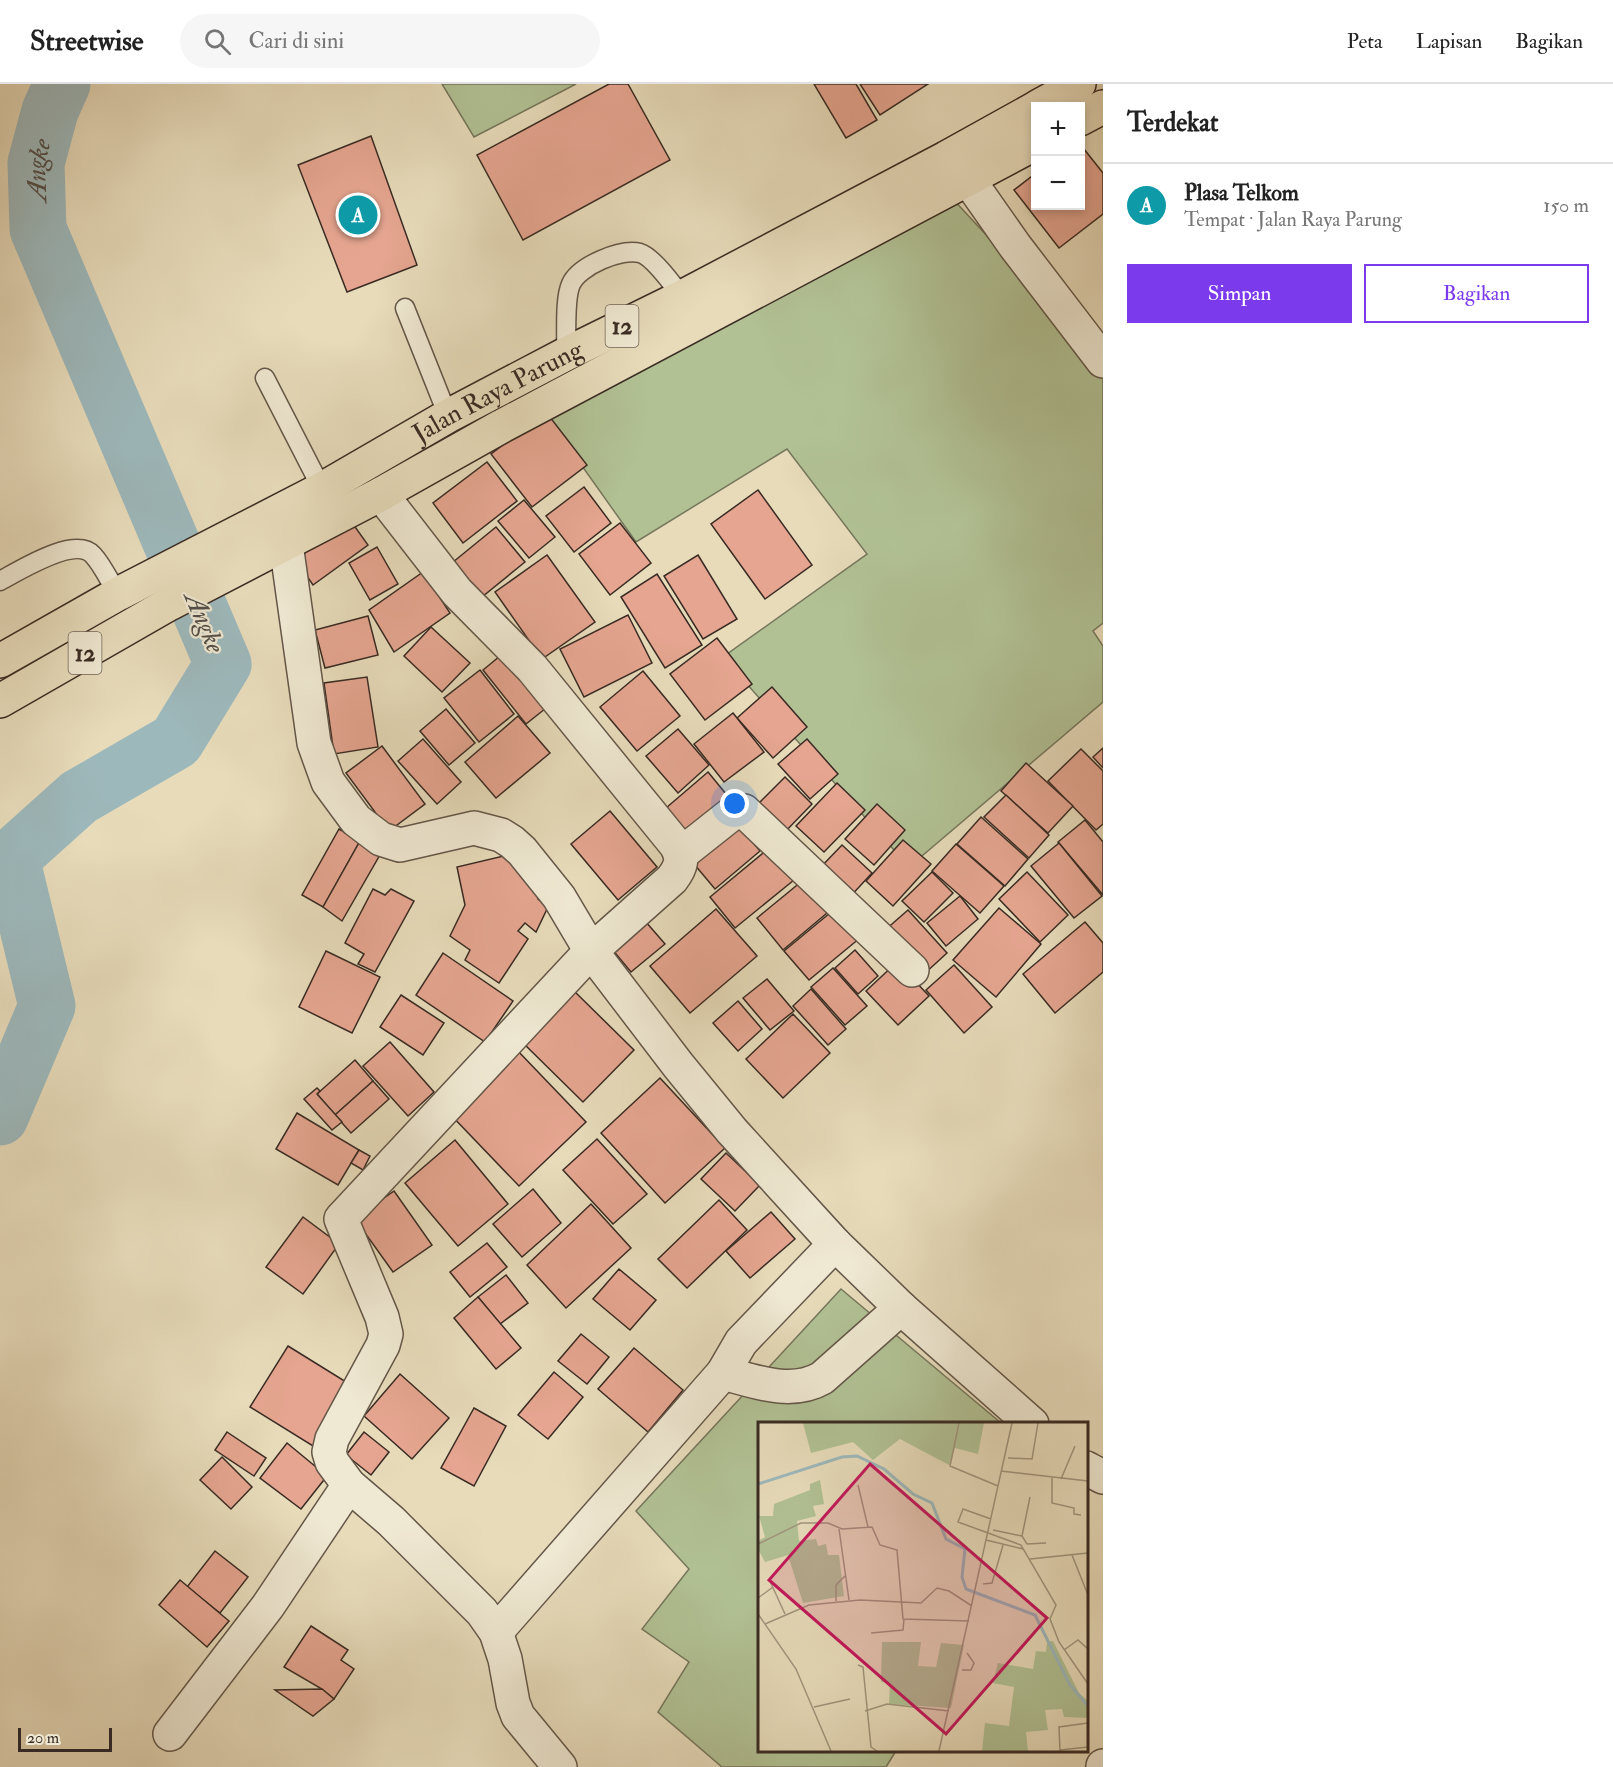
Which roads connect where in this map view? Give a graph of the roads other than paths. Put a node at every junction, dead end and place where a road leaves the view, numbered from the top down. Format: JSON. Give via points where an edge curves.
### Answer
{"nodes":[{"id":1,"x":1079,"y":84,"type":"edge"},
{"id":2,"x":1046,"y":102,"type":"edge"},
{"id":3,"x":1103,"y":107,"type":"edge"},
{"id":4,"x":1031,"y":110,"type":"edge"},
{"id":5,"x":1085,"y":116,"type":"edge"},
{"id":6,"x":1031,"y":145,"type":"edge"},
{"id":7,"x":968,"y":179,"type":"junction"},
{"id":8,"x":682,"y":297,"type":"junction"},
{"id":9,"x":405,"y":308,"type":"dead end"},
{"id":10,"x":566,"y":354,"type":"junction"},
{"id":11,"x":1103,"y":361,"type":"edge"},
{"id":12,"x":265,"y":378,"type":"dead end"},
{"id":13,"x":448,"y":416,"type":"junction"},
{"id":14,"x":322,"y":489,"type":"junction"},
{"id":15,"x":381,"y":494,"type":"junction"},
{"id":16,"x":286,"y":544,"type":"junction"},
{"id":17,"x":216,"y":562,"type":"junction"},
{"id":18,"x":0,"y":581,"type":"edge"},
{"id":19,"x":118,"y":594,"type":"junction"},
{"id":20,"x":0,"y":661,"type":"edge"},
{"id":21,"x":0,"y":701,"type":"edge"},
{"id":22,"x":681,"y":854,"type":"junction"},
{"id":23,"x":591,"y":951,"type":"junction"},
{"id":24,"x":912,"y":970,"type":"dead end"},
{"id":25,"x":835,"y":1244,"type":"junction"},
{"id":26,"x":902,"y":1308,"type":"junction"},
{"id":27,"x":723,"y":1373,"type":"junction"},
{"id":28,"x":1030,"y":1422,"type":"edge"},
{"id":29,"x":1088,"y":1469,"type":"edge"},
{"id":30,"x":1103,"y":1477,"type":"edge"},
{"id":31,"x":350,"y":1485,"type":"junction"},
{"id":32,"x":496,"y":1632,"type":"junction"},
{"id":33,"x":170,"y":1734,"type":"dead end"},
{"id":34,"x":560,"y":1767,"type":"edge"}],
"edges":[{"from":1,"to":2,"type":"highway","name":"Jalan Raya Parung","number":"12"},
{"from":3,"to":5,"type":"highway"},
{"from":4,"to":8,"type":"highway","name":"Jalan Raya Parung","number":"12"},
{"from":6,"to":7,"type":"highway","name":"Jalan Raya Parung","number":"12"},
{"from":7,"to":11,"type":"street"},
{"from":7,"to":15,"type":"highway","name":"Jalan Raya Parung","number":"12"},
{"from":8,"to":10,"type":"highway","name":"Jalan Raya Parung","number":"12"},
{"from":8,"to":10,"type":"lane","via":[[640,253],[616,256],[585,267],[568,292]]},
{"from":9,"to":13,"type":"lane"},
{"from":10,"to":13,"type":"highway","name":"Jalan Raya Parung","number":"12"},
{"from":12,"to":14,"type":"lane"},
{"from":13,"to":14,"type":"highway","name":"Jalan Raya Parung","number":"12"},
{"from":14,"to":17,"type":"highway","name":"Jalan Raya Parung","number":"12"},
{"from":15,"to":16,"type":"highway","name":"Jalan Raya Parung","number":"12"},
{"from":15,"to":22,"type":"street","via":[[458,592],[532,668]]},
{"from":16,"to":17,"type":"highway","name":"Jalan Raya Parung","number":"12"},
{"from":16,"to":23,"type":"street","via":[[314,743],[328,782],[340,801],[356,820],[381,839],[400,845],[474,828],[501,835],[522,851],[559,897]]},
{"from":17,"to":19,"type":"highway","name":"Jalan Raya Parung","number":"12","via":[[152,577]]},
{"from":17,"to":21,"type":"highway","name":"Jalan Raya Parung","number":"12","via":[[169,604]]},
{"from":18,"to":19,"type":"lane","via":[[45,558],[77,548],[93,554]]},
{"from":19,"to":20,"type":"highway","number":"12"},
{"from":22,"to":23,"type":"street","via":[[679,870],[672,879]]},
{"from":22,"to":24,"type":"street","via":[[734,812],[744,811]]},
{"from":23,"to":25,"type":"street","via":[[732,1131]]},
{"from":23,"to":31,"type":"street","via":[[341,1219],[386,1334],[332,1439],[332,1462]]},
{"from":25,"to":26,"type":"street"},
{"from":25,"to":27,"type":"street","via":[[748,1334]]},
{"from":26,"to":27,"type":"street","via":[[812,1384],[787,1387]]},
{"from":26,"to":28,"type":"street"},
{"from":27,"to":32,"type":"street"},
{"from":29,"to":30,"type":"street"},
{"from":31,"to":32,"type":"street","via":[[482,1612]]},
{"from":31,"to":33,"type":"street","via":[[268,1606]]},
{"from":32,"to":34,"type":"street","via":[[518,1716]]}]}
